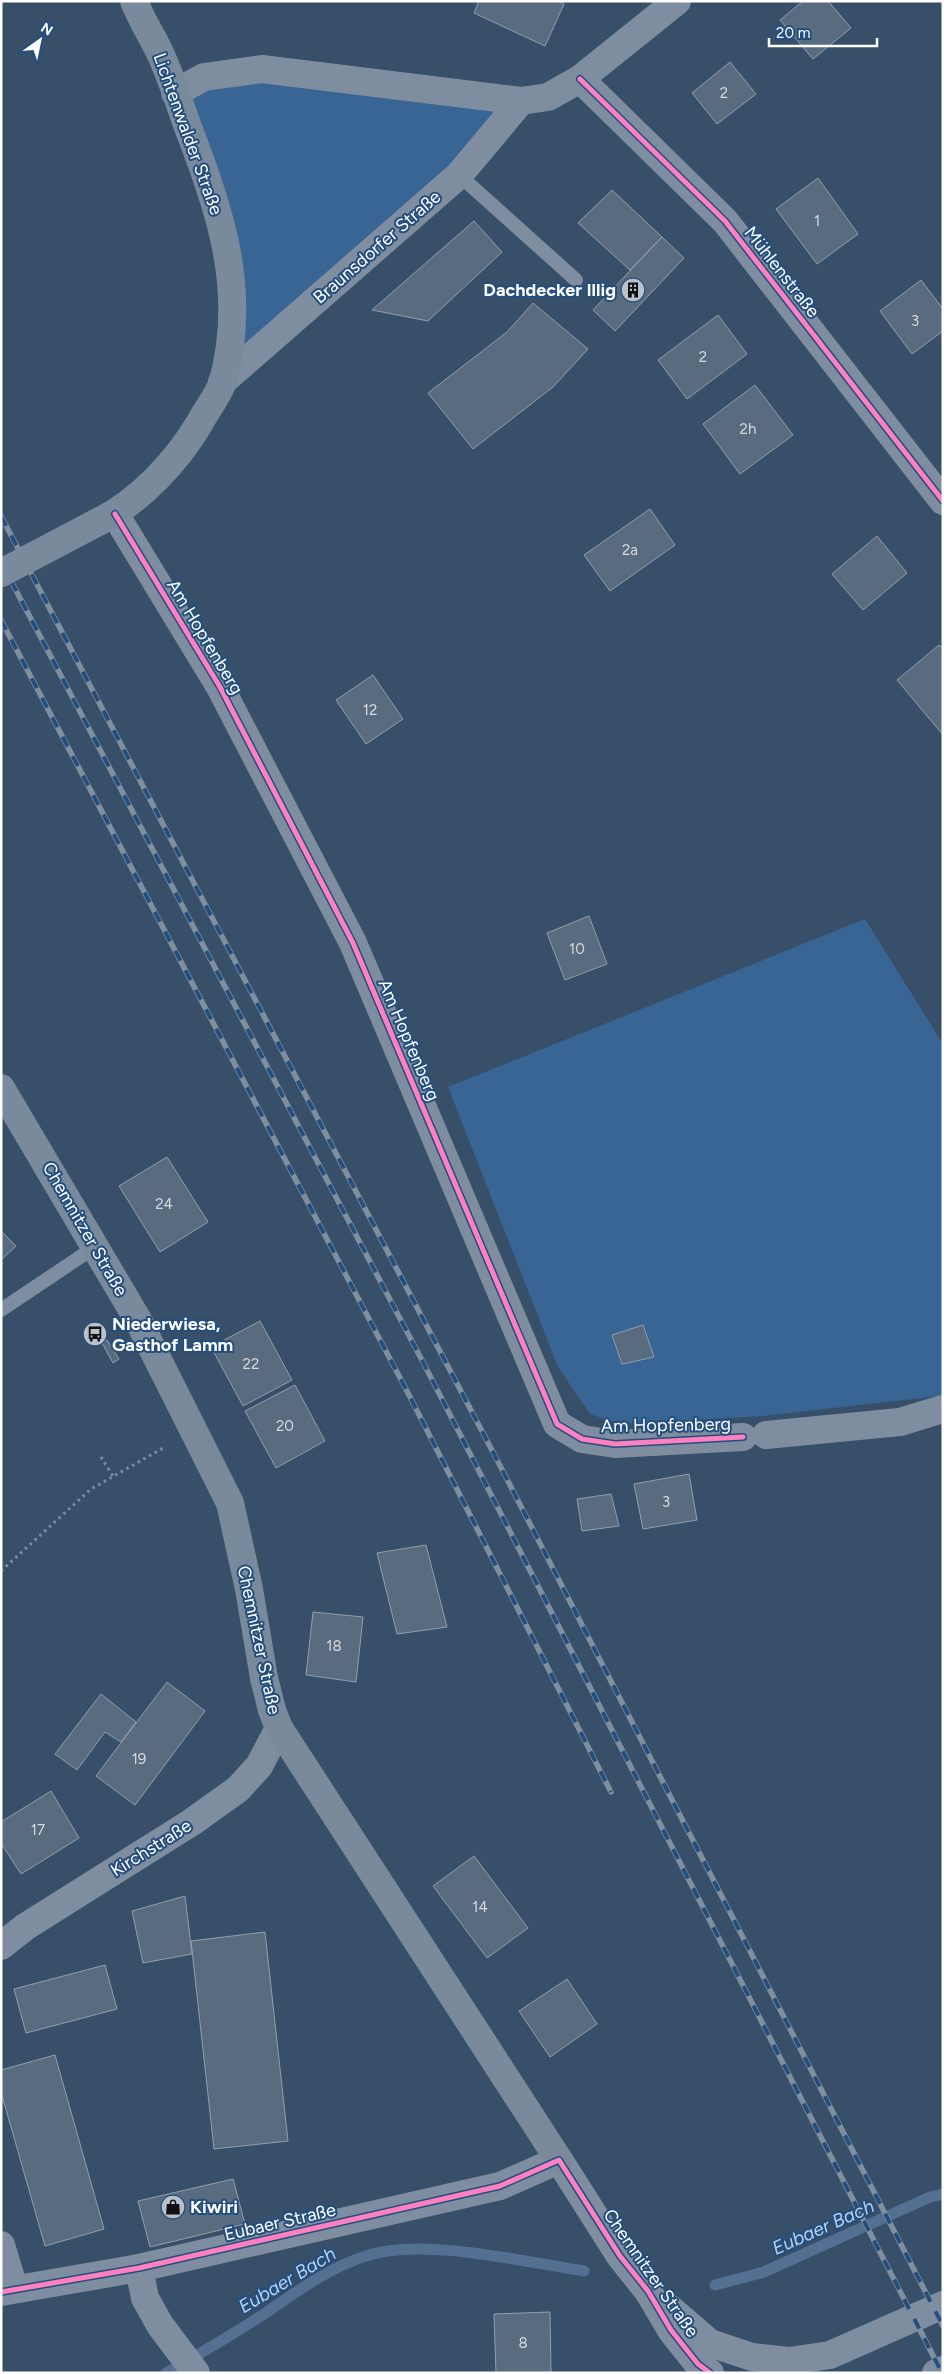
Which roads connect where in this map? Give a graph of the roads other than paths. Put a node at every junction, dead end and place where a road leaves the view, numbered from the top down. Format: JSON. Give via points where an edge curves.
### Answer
{"nodes":[{"id":1,"x":134,"y":1,"type":"edge"},
{"id":2,"x":677,"y":1,"type":"edge"},
{"id":3,"x":580,"y":78,"type":"junction"},
{"id":4,"x":176,"y":93,"type":"junction"},
{"id":5,"x":521,"y":101,"type":"junction"},
{"id":6,"x":459,"y":175,"type":"junction"},
{"id":7,"x":576,"y":280,"type":"dead end"},
{"id":8,"x":222,"y":382,"type":"junction"},
{"id":9,"x":943,"y":501,"type":"edge"},
{"id":10,"x":108,"y":517,"type":"junction"},
{"id":11,"x":1,"y":573,"type":"edge"},
{"id":12,"x":1,"y":1088,"type":"edge"},
{"id":13,"x":96,"y":1247,"type":"junction"},
{"id":14,"x":1,"y":1310,"type":"edge"},
{"id":15,"x":943,"y":1409,"type":"edge"},
{"id":16,"x":279,"y":1728,"type":"junction"},
{"id":17,"x":1,"y":1946,"type":"edge"},
{"id":18,"x":559,"y":2160,"type":"junction"},
{"id":19,"x":1,"y":2245,"type":"edge"},
{"id":20,"x":139,"y":2268,"type":"junction"},
{"id":21,"x":8,"y":2290,"type":"edge"},
{"id":22,"x":648,"y":2291,"type":"junction"},
{"id":23,"x":943,"y":2305,"type":"edge"},
{"id":24,"x":943,"y":2370,"type":"edge"},
{"id":25,"x":196,"y":2373,"type":"edge"},
{"id":26,"x":710,"y":2373,"type":"edge"},
{"id":27,"x":936,"y":2373,"type":"edge"}],
"edges":[{"from":1,"to":4,"type":"main road","name":"Lichtenwalder Straße"},
{"from":2,"to":3,"type":"street"},
{"from":3,"to":5,"type":"street","via":[[548,96]]},
{"from":3,"to":9,"type":"street","name":"Mühlenstraße","via":[[724,221]]},
{"from":4,"to":5,"type":"street","via":[[204,77],[262,69]]},
{"from":4,"to":8,"type":"main road","name":"Lichtenwalder Straße","via":[[213,193],[228,253],[232,305],[230,340]]},
{"from":5,"to":6,"type":"street","name":"Braunsdorfer Straße"},
{"from":6,"to":7,"type":"lane"},
{"from":6,"to":8,"type":"street","name":"Braunsdorfer Straße"},
{"from":8,"to":10,"type":"main road","name":"Lichtenwalder Straße","via":[[188,444],[152,482]]},
{"from":10,"to":11,"type":"main road","name":"Lichtenwalder Straße","bridge":true},
{"from":10,"to":15,"type":"street","name":"Am Hopfenberg","via":[[220,688],[352,943],[557,1424],[582,1439],[615,1444],[754,1436],[900,1422]]},
{"from":12,"to":13,"type":"main road","name":"Chemnitzer Straße"},
{"from":13,"to":14,"type":"lane"},
{"from":13,"to":16,"type":"main road","name":"Chemnitzer Straße","via":[[138,1320],[230,1503],[264,1678]]},
{"from":16,"to":17,"type":"street","name":"Kirchstraße","via":[[259,1766],[238,1789]]},
{"from":16,"to":18,"type":"main road","name":"Chemnitzer Straße"},
{"from":18,"to":20,"type":"street","name":"Eubaer Straße","via":[[500,2186]]},
{"from":18,"to":22,"type":"street","name":"Chemnitzer Straße","via":[[620,2256]]},
{"from":19,"to":21,"type":"street"},
{"from":20,"to":21,"type":"street","name":"Eubaer Straße"},
{"from":20,"to":25,"type":"street","via":[[145,2298],[160,2326]]},
{"from":22,"to":23,"type":"street","name":"Chemnitzer Straße","via":[[710,2342],[752,2357],[789,2361],[830,2355]]},
{"from":22,"to":26,"type":"street","name":"Chemnitzer Straße","via":[[671,2330],[698,2364]]},
{"from":24,"to":27,"type":"street"}]}
